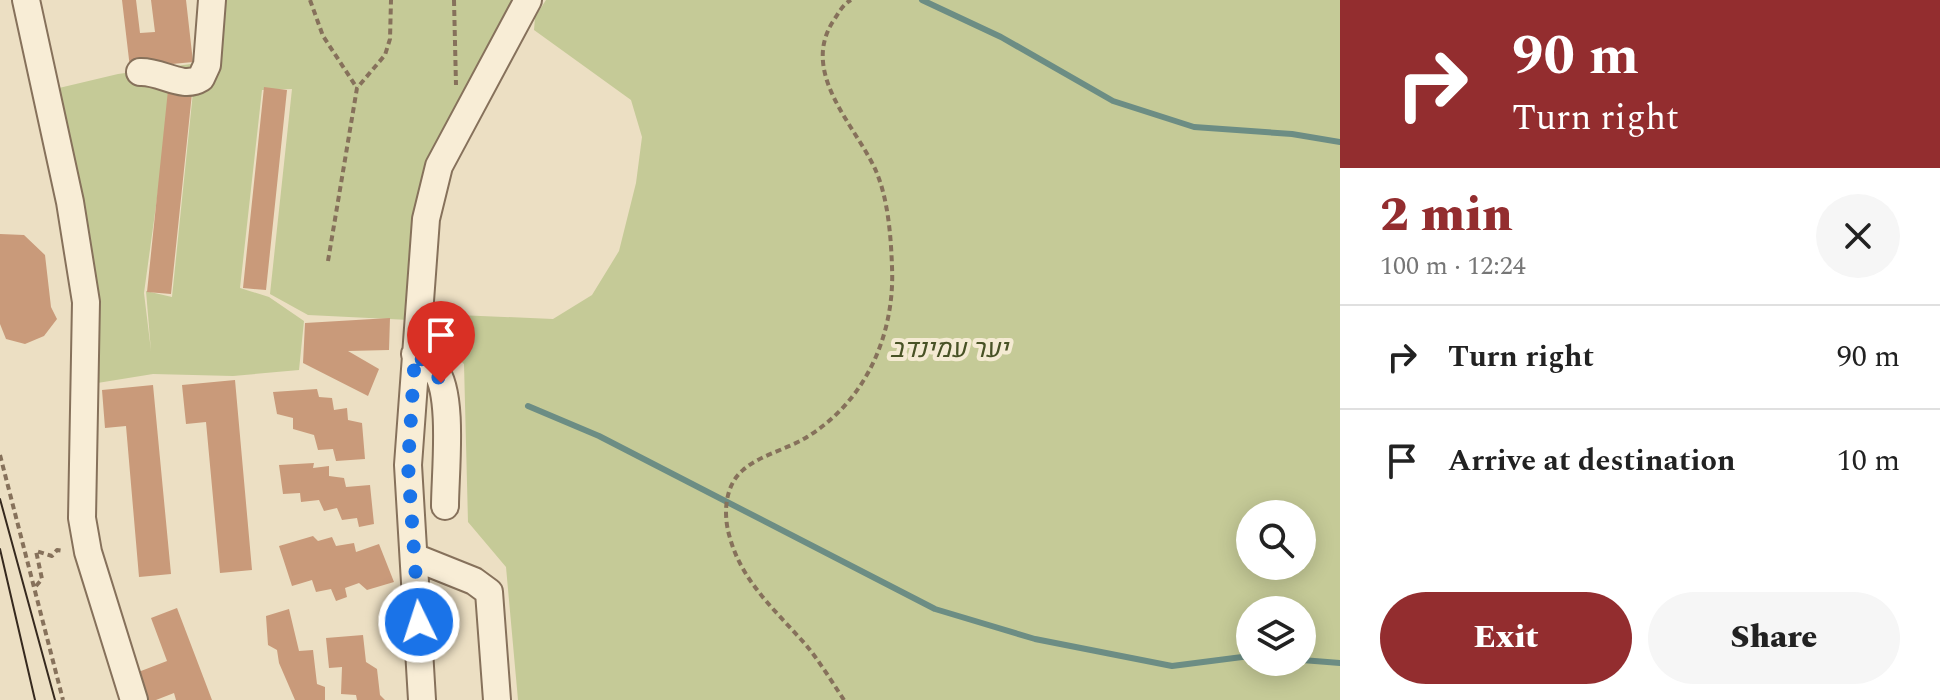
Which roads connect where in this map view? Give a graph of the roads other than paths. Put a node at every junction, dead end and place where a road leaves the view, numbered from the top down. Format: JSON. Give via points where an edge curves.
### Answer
{"nodes":[{"id":1,"x":26,"y":0,"type":"edge"},
{"id":2,"x":212,"y":0,"type":"edge"},
{"id":3,"x":528,"y":0,"type":"edge"},
{"id":4,"x":140,"y":72,"type":"dead end"},
{"id":5,"x":415,"y":354,"type":"junction"},
{"id":6,"x":445,"y":506,"type":"dead end"},
{"id":7,"x":414,"y":557,"type":"junction"},
{"id":8,"x":134,"y":700,"type":"edge"},
{"id":9,"x":422,"y":700,"type":"edge"},
{"id":10,"x":497,"y":700,"type":"edge"}],
"edges":[{"from":1,"to":8,"type":"street","via":[[86,302],[82,518]]},
{"from":2,"to":4,"type":"street","via":[[207,65],[201,78],[182,83]]},
{"from":3,"to":5,"type":"street","via":[[439,166],[426,219]]},
{"from":5,"to":6,"type":"street","via":[[435,370],[441,383]]},
{"from":5,"to":7,"type":"street","via":[[408,465]]},
{"from":7,"to":9,"type":"street"},
{"from":7,"to":10,"type":"street","via":[[489,592]]}]}
